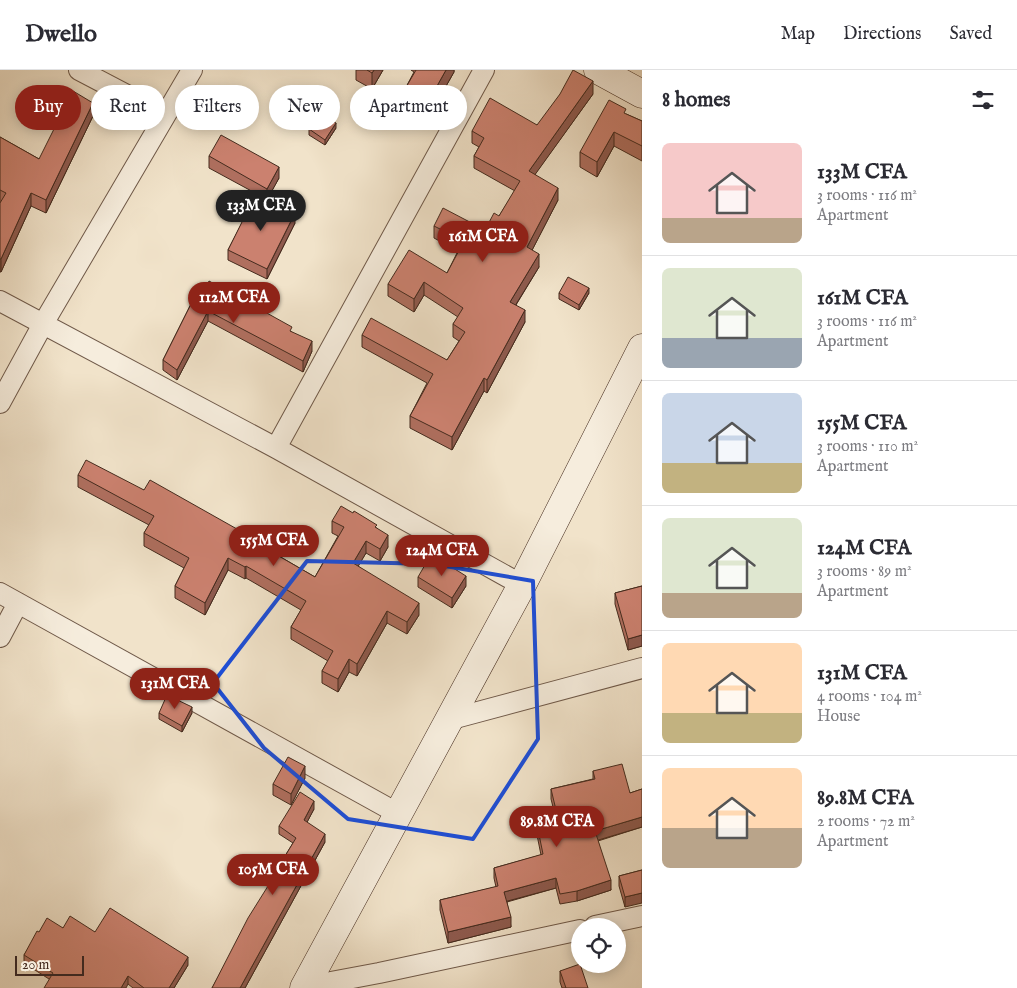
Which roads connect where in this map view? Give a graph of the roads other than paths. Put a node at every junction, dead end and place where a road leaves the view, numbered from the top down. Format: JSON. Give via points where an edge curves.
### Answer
{"nodes":[{"id":1,"x":79,"y":70,"type":"edge"},
{"id":2,"x":192,"y":70,"type":"edge"},
{"id":3,"x":484,"y":70,"type":"edge"},
{"id":4,"x":598,"y":70,"type":"edge"},
{"id":5,"x":108,"y":85,"type":"edge"},
{"id":6,"x":642,"y":94,"type":"edge"},
{"id":7,"x":165,"y":115,"type":"edge"},
{"id":8,"x":156,"y":130,"type":"edge"},
{"id":9,"x":0,"y":301,"type":"edge"},
{"id":10,"x":43,"y":324,"type":"junction"},
{"id":11,"x":642,"y":348,"type":"edge"},
{"id":12,"x":0,"y":403,"type":"edge"},
{"id":13,"x":276,"y":448,"type":"junction"},
{"id":14,"x":522,"y":585,"type":"junction"},
{"id":15,"x":0,"y":592,"type":"edge"},
{"id":16,"x":18,"y":603,"type":"junction"},
{"id":17,"x":0,"y":637,"type":"edge"},
{"id":18,"x":642,"y":668,"type":"edge"},
{"id":19,"x":448,"y":720,"type":"junction"},
{"id":20,"x":397,"y":813,"type":"junction"},
{"id":21,"x":642,"y":916,"type":"edge"},
{"id":22,"x":626,"y":919,"type":"edge"},
{"id":23,"x":571,"y":932,"type":"edge"},
{"id":24,"x":304,"y":988,"type":"edge"}],
"edges":[{"from":1,"to":5,"type":"street"},
{"from":2,"to":7,"type":"street"},
{"from":3,"to":13,"type":"street"},
{"from":4,"to":6,"type":"street"},
{"from":8,"to":10,"type":"street"},
{"from":9,"to":10,"type":"street"},
{"from":10,"to":12,"type":"street"},
{"from":10,"to":13,"type":"street"},
{"from":11,"to":14,"type":"street"},
{"from":13,"to":14,"type":"street"},
{"from":14,"to":19,"type":"street"},
{"from":15,"to":16,"type":"street"},
{"from":16,"to":17,"type":"street"},
{"from":16,"to":20,"type":"street"},
{"from":18,"to":19,"type":"street"},
{"from":19,"to":20,"type":"street"},
{"from":20,"to":24,"type":"street"},
{"from":21,"to":22,"type":"street"},
{"from":23,"to":24,"type":"street"}]}
